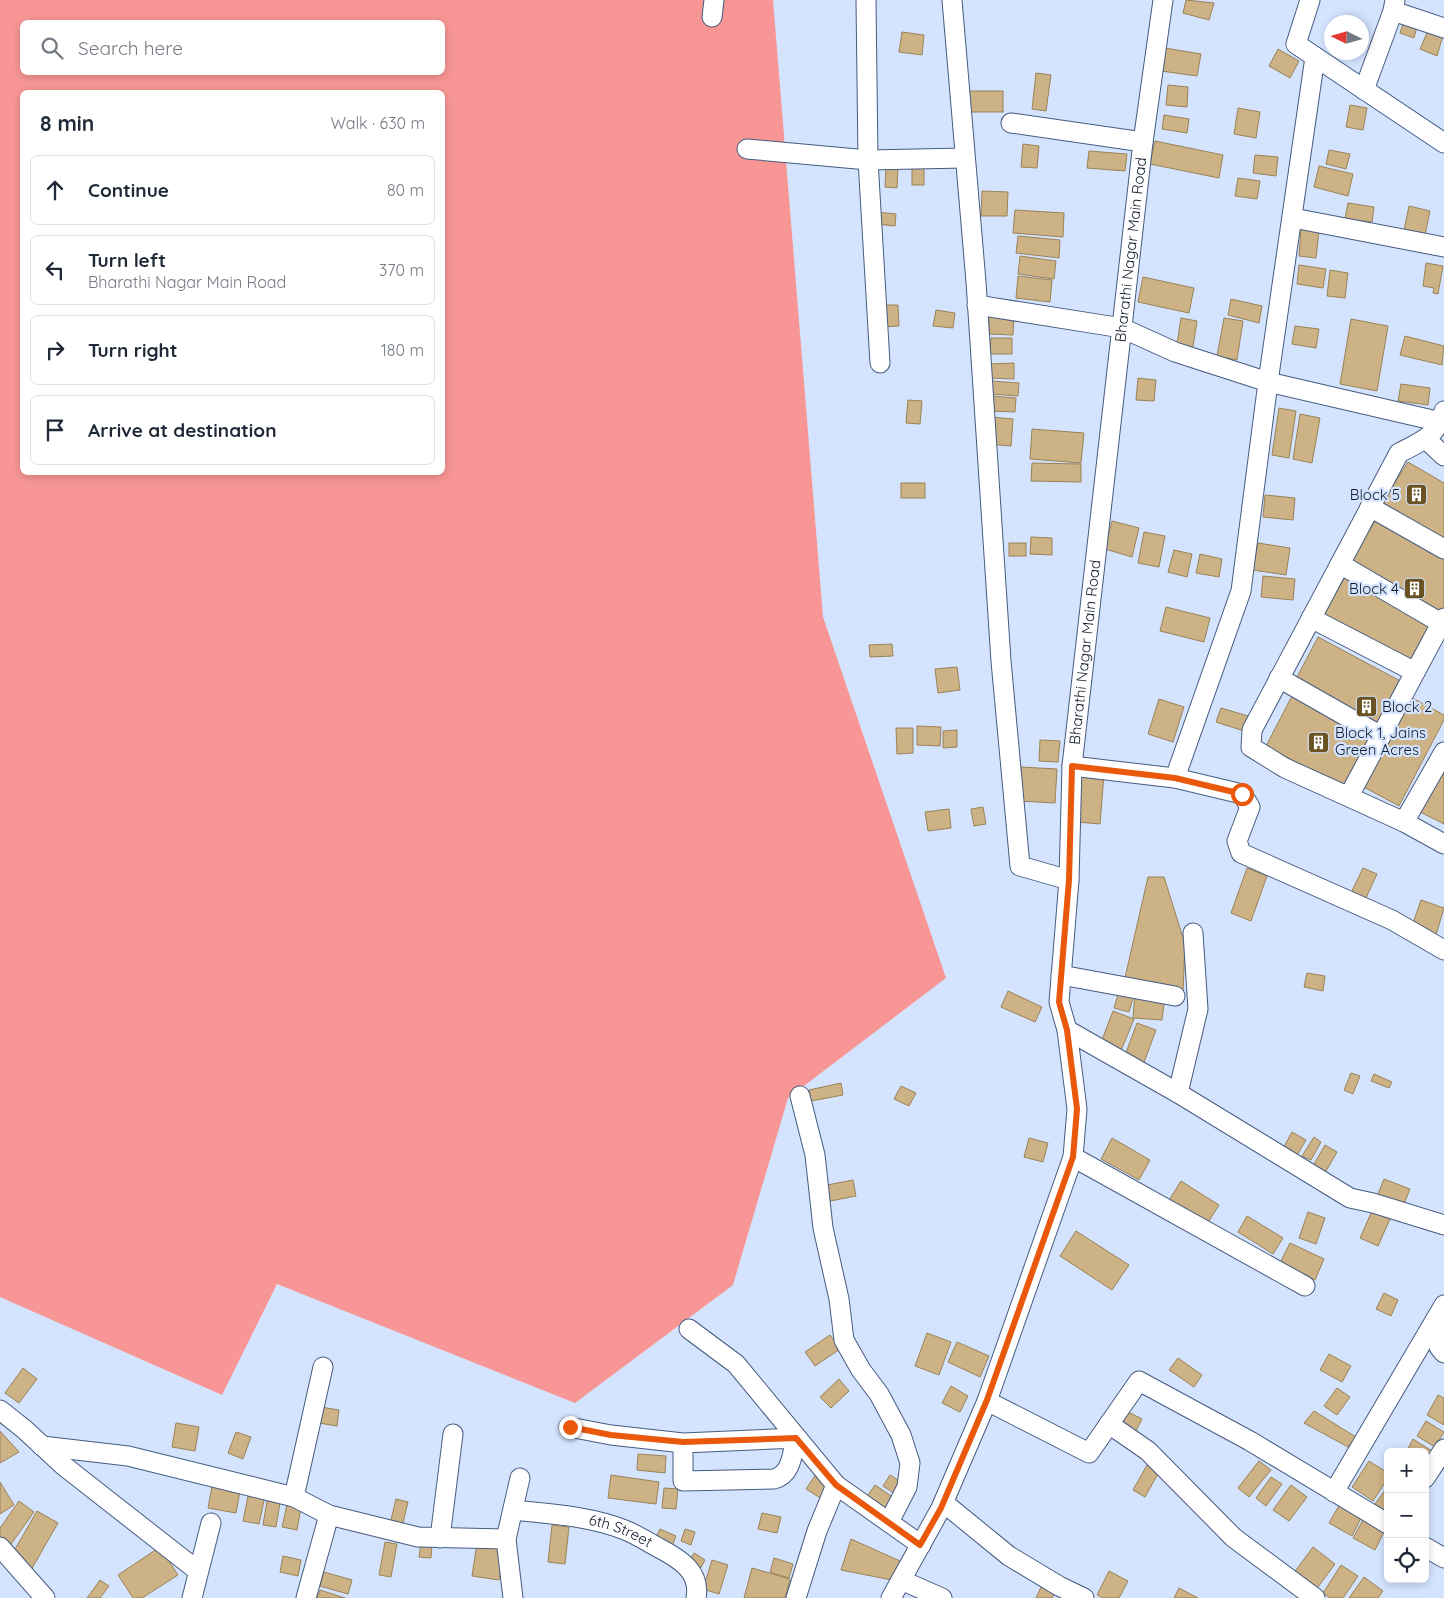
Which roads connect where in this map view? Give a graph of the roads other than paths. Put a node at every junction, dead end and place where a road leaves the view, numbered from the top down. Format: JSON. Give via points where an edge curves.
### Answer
{"nodes":[{"id":1,"x":866,"y":0,"type":"edge"},
{"id":2,"x":952,"y":0,"type":"edge"},
{"id":3,"x":1163,"y":0,"type":"edge"},
{"id":4,"x":1310,"y":0,"type":"edge"},
{"id":5,"x":1394,"y":6,"type":"edge"},
{"id":6,"x":1444,"y":28,"type":"edge"},
{"id":7,"x":1315,"y":57,"type":"junction"},
{"id":8,"x":1364,"y":90,"type":"junction"},
{"id":9,"x":1011,"y":123,"type":"dead end"},
{"id":10,"x":1143,"y":142,"type":"junction"},
{"id":11,"x":1444,"y":143,"type":"edge"},
{"id":12,"x":748,"y":149,"type":"dead end"},
{"id":13,"x":964,"y":158,"type":"junction"},
{"id":14,"x":868,"y":160,"type":"junction"},
{"id":15,"x":1292,"y":218,"type":"junction"},
{"id":16,"x":1444,"y":246,"type":"edge"},
{"id":17,"x":977,"y":305,"type":"junction"},
{"id":18,"x":1122,"y":328,"type":"junction"},
{"id":19,"x":880,"y":363,"type":"dead end"},
{"id":20,"x":1268,"y":382,"type":"junction"},
{"id":21,"x":1442,"y":417,"type":"edge"},
{"id":22,"x":1426,"y":440,"type":"junction"},
{"id":23,"x":1444,"y":456,"type":"edge"},
{"id":24,"x":1370,"y":507,"type":"junction"},
{"id":25,"x":1444,"y":549,"type":"edge"},
{"id":26,"x":1340,"y":564,"type":"junction"},
{"id":27,"x":1311,"y":618,"type":"junction"},
{"id":28,"x":1443,"y":620,"type":"edge"},
{"id":29,"x":1415,"y":672,"type":"junction"},
{"id":30,"x":1280,"y":678,"type":"junction"},
{"id":31,"x":1381,"y":736,"type":"junction"},
{"id":32,"x":1444,"y":752,"type":"edge"},
{"id":33,"x":1072,"y":766,"type":"junction"},
{"id":34,"x":1175,"y":778,"type":"junction"},
{"id":35,"x":1349,"y":796,"type":"junction"},
{"id":36,"x":1404,"y":822,"type":"junction"},
{"id":37,"x":1444,"y":844,"type":"edge"},
{"id":38,"x":1069,"y":880,"type":"junction"},
{"id":39,"x":1193,"y":933,"type":"dead end"},
{"id":40,"x":1444,"y":950,"type":"edge"},
{"id":41,"x":1061,"y":976,"type":"junction"},
{"id":42,"x":1175,"y":996,"type":"dead end"},
{"id":43,"x":1067,"y":1030,"type":"junction"},
{"id":44,"x":1178,"y":1094,"type":"junction"},
{"id":45,"x":800,"y":1096,"type":"dead end"},
{"id":46,"x":1073,"y":1157,"type":"junction"},
{"id":47,"x":1444,"y":1225,"type":"edge"},
{"id":48,"x":1306,"y":1286,"type":"dead end"},
{"id":49,"x":1444,"y":1306,"type":"edge"},
{"id":50,"x":689,"y":1329,"type":"dead end"},
{"id":51,"x":1444,"y":1332,"type":"edge"},
{"id":52,"x":1444,"y":1352,"type":"edge"},
{"id":53,"x":323,"y":1368,"type":"dead end"},
{"id":54,"x":987,"y":1400,"type":"junction"},
{"id":55,"x":0,"y":1410,"type":"edge"},
{"id":56,"x":1109,"y":1424,"type":"junction"},
{"id":57,"x":570,"y":1427,"type":"dead end"},
{"id":58,"x":453,"y":1434,"type":"dead end"},
{"id":59,"x":796,"y":1438,"type":"junction"},
{"id":60,"x":683,"y":1442,"type":"junction"},
{"id":61,"x":42,"y":1446,"type":"junction"},
{"id":62,"x":1444,"y":1449,"type":"edge"},
{"id":63,"x":1429,"y":1472,"type":"edge"},
{"id":64,"x":520,"y":1478,"type":"dead end"},
{"id":65,"x":836,"y":1485,"type":"junction"},
{"id":66,"x":1334,"y":1492,"type":"junction"},
{"id":67,"x":294,"y":1497,"type":"junction"},
{"id":68,"x":944,"y":1503,"type":"junction"},
{"id":69,"x":513,"y":1510,"type":"junction"},
{"id":70,"x":329,"y":1515,"type":"junction"},
{"id":71,"x":889,"y":1522,"type":"junction"},
{"id":72,"x":1384,"y":1522,"type":"edge"},
{"id":73,"x":211,"y":1523,"type":"dead end"},
{"id":74,"x":440,"y":1538,"type":"junction"},
{"id":75,"x":506,"y":1539,"type":"junction"},
{"id":76,"x":920,"y":1545,"type":"junction"},
{"id":77,"x":0,"y":1547,"type":"edge"},
{"id":78,"x":1429,"y":1549,"type":"edge"},
{"id":79,"x":1444,"y":1558,"type":"edge"},
{"id":80,"x":198,"y":1571,"type":"junction"},
{"id":81,"x":901,"y":1580,"type":"junction"},
{"id":82,"x":700,"y":1597,"type":"edge"},
{"id":83,"x":45,"y":1598,"type":"edge"},
{"id":84,"x":192,"y":1598,"type":"edge"},
{"id":85,"x":306,"y":1598,"type":"edge"},
{"id":86,"x":513,"y":1598,"type":"edge"},
{"id":87,"x":796,"y":1598,"type":"edge"},
{"id":88,"x":891,"y":1598,"type":"edge"},
{"id":89,"x":942,"y":1598,"type":"edge"},
{"id":90,"x":1084,"y":1598,"type":"edge"},
{"id":91,"x":1315,"y":1598,"type":"edge"}],
"edges":[{"from":1,"to":14,"type":"street"},
{"from":2,"to":13,"type":"street"},
{"from":3,"to":10,"type":"street","name":"Bharathi Nagar Main Road"},
{"from":4,"to":7,"type":"street","via":[[1296,44]]},
{"from":5,"to":6,"type":"street"},
{"from":5,"to":8,"type":"street"},
{"from":7,"to":8,"type":"street"},
{"from":7,"to":15,"type":"street"},
{"from":8,"to":11,"type":"street"},
{"from":9,"to":10,"type":"street"},
{"from":10,"to":18,"type":"street","name":"Bharathi Nagar Main Road"},
{"from":12,"to":14,"type":"street"},
{"from":13,"to":14,"type":"street"},
{"from":13,"to":17,"type":"street"},
{"from":14,"to":19,"type":"street"},
{"from":15,"to":16,"type":"street"},
{"from":15,"to":20,"type":"street"},
{"from":17,"to":18,"type":"street"},
{"from":17,"to":38,"type":"street","via":[[1001,661],[1020,866]]},
{"from":18,"to":20,"type":"street","via":[[1175,352]]},
{"from":18,"to":33,"type":"street","name":"Bharathi Nagar Main Road"},
{"from":20,"to":21,"type":"street"},
{"from":20,"to":34,"type":"street","via":[[1241,591]]},
{"from":21,"to":22,"type":"street"},
{"from":22,"to":23,"type":"street"},
{"from":22,"to":24,"type":"street","via":[[1400,453]]},
{"from":24,"to":25,"type":"street"},
{"from":24,"to":26,"type":"street"},
{"from":26,"to":27,"type":"street"},
{"from":26,"to":28,"type":"street"},
{"from":27,"to":29,"type":"street"},
{"from":27,"to":30,"type":"street"},
{"from":28,"to":29,"type":"street"},
{"from":29,"to":31,"type":"street"},
{"from":30,"to":31,"type":"street"},
{"from":30,"to":35,"type":"street","via":[[1252,730],[1251,747],[1285,768]]},
{"from":31,"to":35,"type":"street"},
{"from":32,"to":36,"type":"street"},
{"from":33,"to":34,"type":"street"},
{"from":33,"to":38,"type":"street","name":"Bharathi Nagar Main Road"},
{"from":34,"to":40,"type":"street","via":[[1242,794],[1250,807],[1237,841],[1241,853],[1392,920]]},
{"from":35,"to":36,"type":"street"},
{"from":36,"to":37,"type":"street"},
{"from":38,"to":41,"type":"street","name":"Bharathi Nagar Main Road"},
{"from":39,"to":44,"type":"street","via":[[1198,1009]]},
{"from":41,"to":42,"type":"street"},
{"from":41,"to":43,"type":"street","name":"Bharathi Nagar Main Road","via":[[1059,1002]]},
{"from":43,"to":44,"type":"street"},
{"from":43,"to":46,"type":"street","name":"Bharathi Nagar Main Road","via":[[1077,1109]]},
{"from":44,"to":47,"type":"street","via":[[1350,1198]]},
{"from":45,"to":71,"type":"street","via":[[815,1155],[844,1340],[884,1402],[901,1435],[910,1463],[907,1487]]},
{"from":46,"to":48,"type":"street"},
{"from":46,"to":54,"type":"street","name":"Bharathi Nagar Main Road"},
{"from":49,"to":66,"type":"street"},
{"from":50,"to":59,"type":"street","via":[[736,1364]]},
{"from":51,"to":52,"type":"street","via":[[1439,1340],[1439,1347]]},
{"from":53,"to":67,"type":"street"},
{"from":54,"to":56,"type":"street","via":[[1089,1454]]},
{"from":54,"to":68,"type":"street","name":"Bharathi Nagar Main Road"},
{"from":55,"to":61,"type":"street"},
{"from":56,"to":66,"type":"street","via":[[1139,1382],[1250,1441]]},
{"from":56,"to":91,"type":"street","via":[[1148,1451],[1234,1538]]},
{"from":57,"to":60,"type":"street","via":[[611,1435]]},
{"from":58,"to":74,"type":"street"},
{"from":59,"to":60,"type":"street"},
{"from":59,"to":60,"type":"street","via":[[790,1465],[774,1479],[683,1480]]},
{"from":59,"to":65,"type":"street"},
{"from":61,"to":67,"type":"street","via":[[128,1456]]},
{"from":61,"to":80,"type":"street"},
{"from":62,"to":63,"type":"street"},
{"from":64,"to":69,"type":"street"},
{"from":65,"to":71,"type":"street"},
{"from":65,"to":87,"type":"street","via":[[817,1531]]},
{"from":66,"to":72,"type":"street"},
{"from":67,"to":70,"type":"street"},
{"from":68,"to":76,"type":"street","name":"Bharathi Nagar Main Road"},
{"from":68,"to":90,"type":"street","via":[[1009,1556]]},
{"from":69,"to":75,"type":"street"},
{"from":69,"to":82,"type":"street","name":"6th Street","via":[[555,1514],[625,1530],[685,1564],[695,1576]]},
{"from":70,"to":74,"type":"street","via":[[418,1537]]},
{"from":70,"to":85,"type":"street"},
{"from":71,"to":76,"type":"street"},
{"from":73,"to":80,"type":"street"},
{"from":74,"to":75,"type":"street"},
{"from":75,"to":86,"type":"street"},
{"from":76,"to":81,"type":"street","name":"Bharathi Nagar Main Road"},
{"from":77,"to":83,"type":"street"},
{"from":78,"to":79,"type":"street"},
{"from":80,"to":84,"type":"street"},
{"from":81,"to":88,"type":"street","name":"Bharathi Nagar Main Road"},
{"from":81,"to":89,"type":"street"}]}
